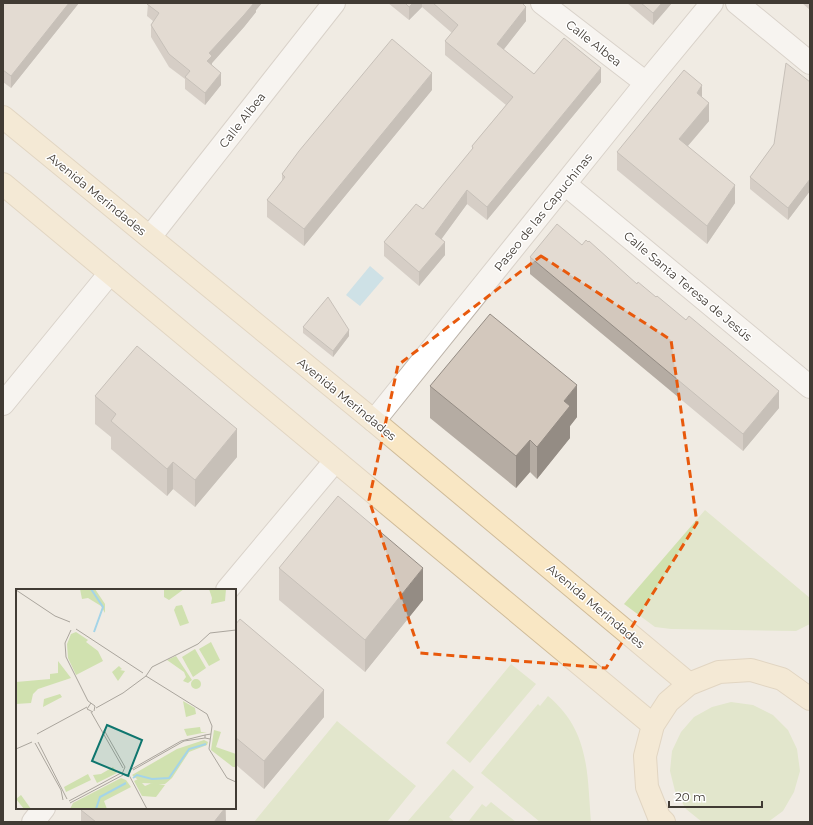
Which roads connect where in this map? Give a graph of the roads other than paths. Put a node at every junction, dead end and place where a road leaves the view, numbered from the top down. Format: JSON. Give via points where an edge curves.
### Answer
{"nodes":[{"id":1,"x":334,"y":3,"type":"edge"},
{"id":2,"x":542,"y":3,"type":"edge"},
{"id":3,"x":712,"y":3,"type":"edge"},
{"id":4,"x":737,"y":3,"type":"edge"},
{"id":5,"x":810,"y":63,"type":"edge"},
{"id":6,"x":646,"y":83,"type":"junction"},
{"id":7,"x":3,"y":117,"type":"edge"},
{"id":8,"x":3,"y":184,"type":"edge"},
{"id":9,"x":565,"y":184,"type":"junction"},
{"id":10,"x":150,"y":237,"type":"junction"},
{"id":11,"x":110,"y":273,"type":"junction"},
{"id":12,"x":810,"y":387,"type":"edge"},
{"id":13,"x":3,"y":404,"type":"edge"},
{"id":14,"x":374,"y":421,"type":"junction"},
{"id":15,"x":335,"y":461,"type":"junction"},
{"id":16,"x":228,"y":589,"type":"edge"},
{"id":17,"x":689,"y":684,"type":"junction"},
{"id":18,"x":810,"y":699,"type":"edge"},
{"id":19,"x":653,"y":725,"type":"junction"},
{"id":20,"x":43,"y":809,"type":"edge"},
{"id":21,"x":33,"y":822,"type":"edge"},
{"id":22,"x":664,"y":822,"type":"edge"}],
"edges":[{"from":1,"to":10,"type":"street","name":"Calle Albea"},
{"from":2,"to":6,"type":"street","name":"Calle Albea"},
{"from":3,"to":6,"type":"street","name":"Paseo de las Capuchinas"},
{"from":4,"to":5,"type":"street"},
{"from":6,"to":9,"type":"street","name":"Paseo de las Capuchinas"},
{"from":7,"to":10,"type":"main road","name":"Avenida Merindades"},
{"from":8,"to":11,"type":"main road"},
{"from":9,"to":12,"type":"street","name":"Calle Santa Teresa de Jesús"},
{"from":9,"to":14,"type":"street","name":"Paseo de las Capuchinas"},
{"from":10,"to":14,"type":"main road","name":"Avenida Merindades"},
{"from":11,"to":13,"type":"street"},
{"from":11,"to":15,"type":"main road"},
{"from":14,"to":17,"type":"main road","name":"Avenida Merindades"},
{"from":15,"to":16,"type":"street"},
{"from":15,"to":19,"type":"main road"},
{"from":17,"to":18,"type":"main road","via":[[719,672],[751,670],[782,678]]},
{"from":17,"to":19,"type":"main road","via":[[668,702]]},
{"from":19,"to":22,"type":"main road","via":[[645,756],[647,787],[659,817]]},
{"from":20,"to":21,"type":"street"}]}
